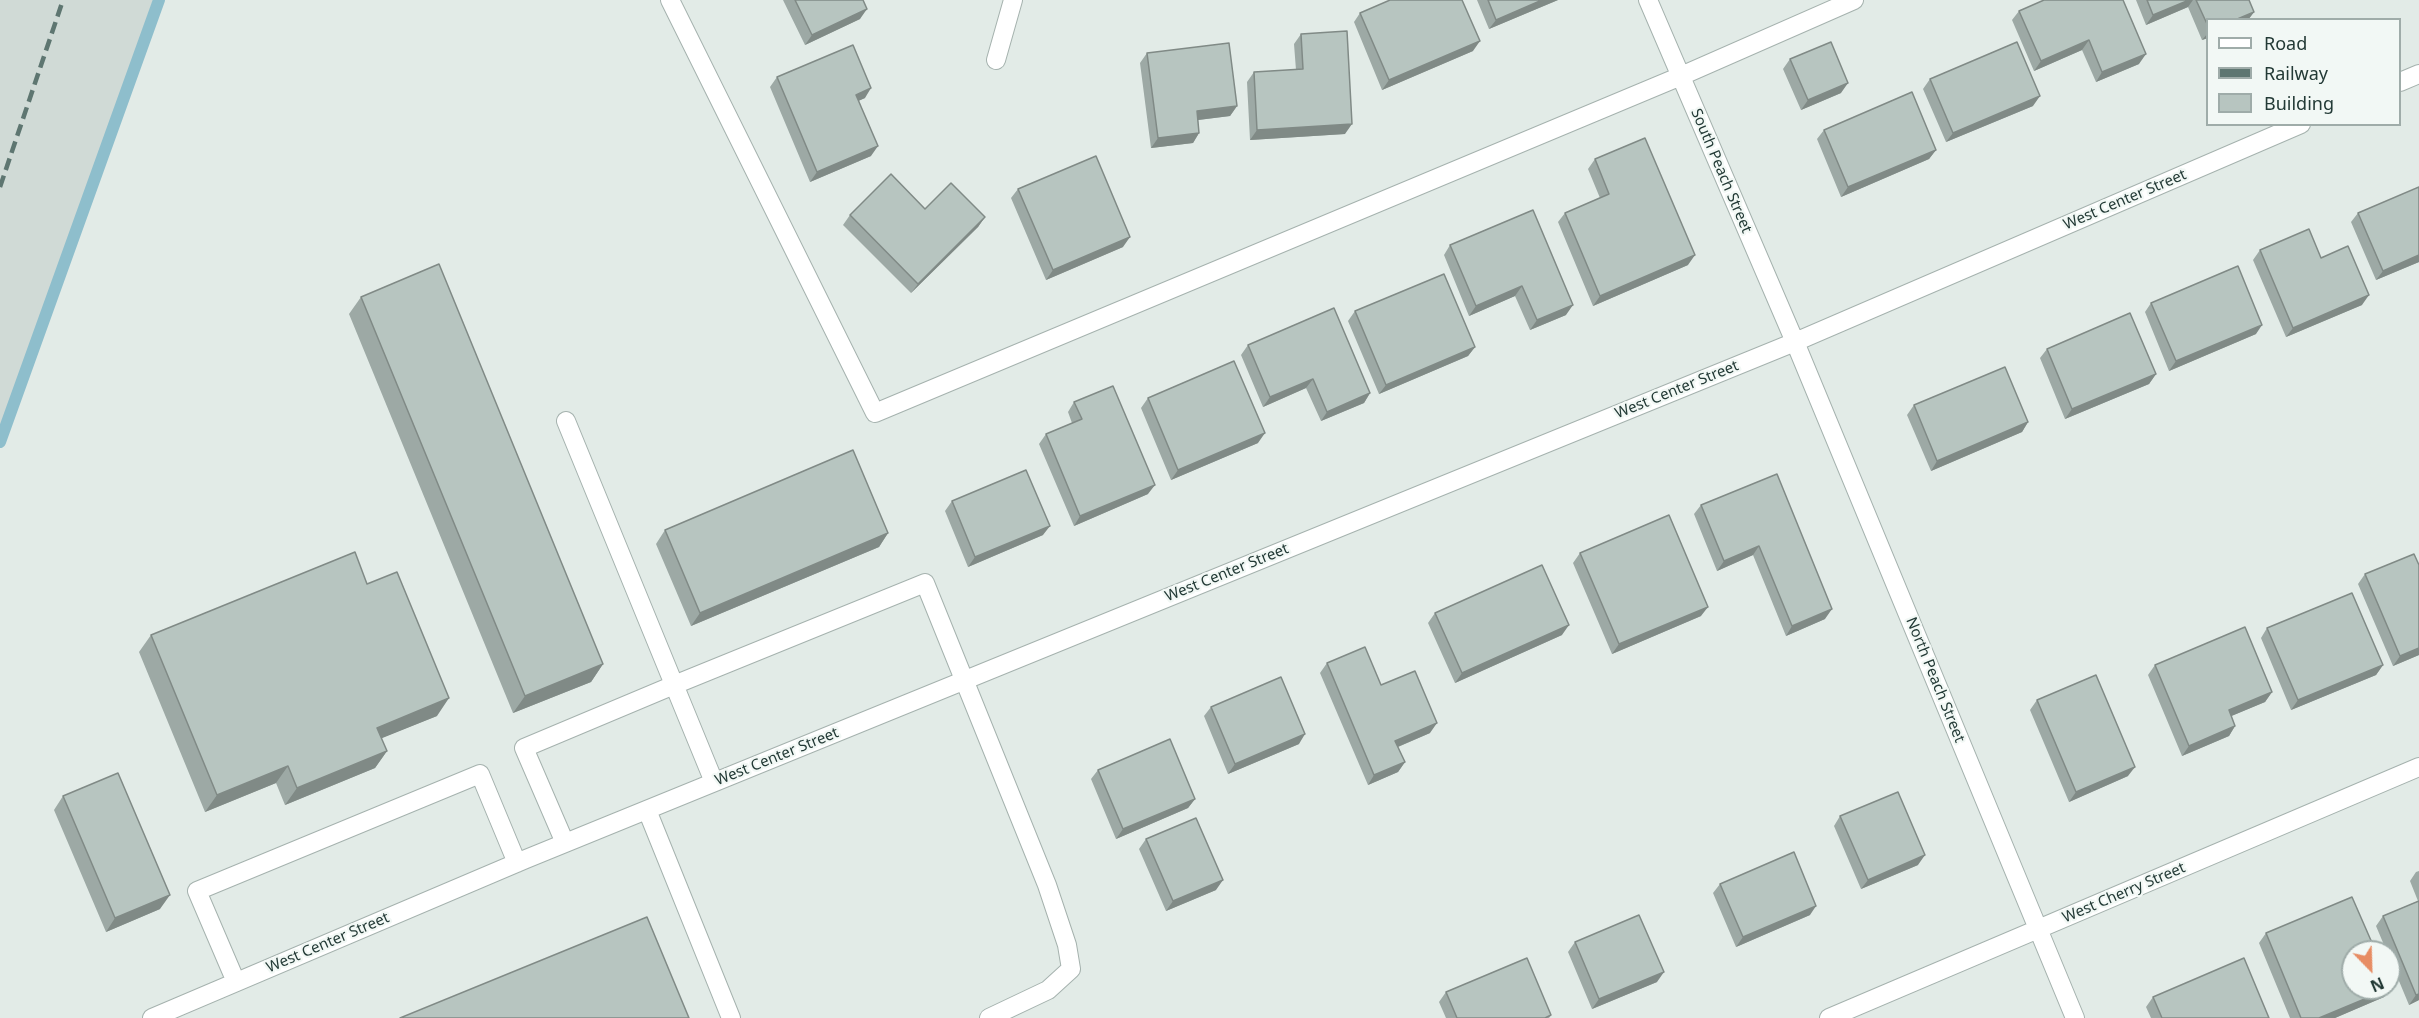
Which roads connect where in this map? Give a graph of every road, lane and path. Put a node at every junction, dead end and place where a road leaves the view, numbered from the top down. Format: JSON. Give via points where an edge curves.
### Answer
{"nodes":[{"id":1,"x":670,"y":0,"type":"edge"},
{"id":2,"x":1013,"y":0,"type":"edge"},
{"id":3,"x":1648,"y":0,"type":"edge"},
{"id":4,"x":1854,"y":0,"type":"edge"},
{"id":5,"x":996,"y":60,"type":"dead end"},
{"id":6,"x":2419,"y":74,"type":"edge"},
{"id":7,"x":1681,"y":76,"type":"junction"},
{"id":8,"x":2401,"y":82,"type":"edge"},
{"id":9,"x":2296,"y":126,"type":"edge"},
{"id":10,"x":1795,"y":342,"type":"junction"},
{"id":11,"x":566,"y":420,"type":"dead end"},
{"id":12,"x":964,"y":681,"type":"junction"},
{"id":13,"x":674,"y":685,"type":"junction"},
{"id":14,"x":2419,"y":767,"type":"edge"},
{"id":15,"x":714,"y":782,"type":"junction"},
{"id":16,"x":647,"y":810,"type":"junction"},
{"id":17,"x":565,"y":843,"type":"junction"},
{"id":18,"x":517,"y":863,"type":"junction"},
{"id":19,"x":2038,"y":930,"type":"junction"},
{"id":20,"x":236,"y":982,"type":"junction"},
{"id":21,"x":171,"y":1014,"type":"edge"},
{"id":22,"x":152,"y":1018,"type":"edge"},
{"id":23,"x":731,"y":1018,"type":"edge"},
{"id":24,"x":989,"y":1018,"type":"edge"},
{"id":25,"x":1828,"y":1018,"type":"edge"},
{"id":26,"x":2075,"y":1018,"type":"edge"}],
"edges":[{"from":1,"to":7,"type":"street","via":[[875,413]]},
{"from":2,"to":5,"type":"street"},
{"from":3,"to":7,"type":"street","name":"South Peach Street"},
{"from":4,"to":7,"type":"street"},
{"from":6,"to":8,"type":"street"},
{"from":7,"to":10,"type":"street","name":"South Peach Street"},
{"from":9,"to":10,"type":"street","name":"West Center Street"},
{"from":10,"to":12,"type":"street","name":"West Center Street"},
{"from":10,"to":19,"type":"street","name":"North Peach Street"},
{"from":11,"to":13,"type":"street"},
{"from":12,"to":13,"type":"street","via":[[925,584]]},
{"from":12,"to":15,"type":"street","name":"West Center Street"},
{"from":12,"to":24,"type":"street","via":[[1047,885],[1071,969],[1048,990]]},
{"from":13,"to":15,"type":"street"},
{"from":13,"to":17,"type":"street","via":[[524,748]]},
{"from":14,"to":19,"type":"street","name":"West Cherry Street"},
{"from":15,"to":16,"type":"street","name":"West Center Street"},
{"from":16,"to":17,"type":"street","name":"West Center Street"},
{"from":16,"to":23,"type":"street"},
{"from":17,"to":18,"type":"street","name":"West Center Street"},
{"from":18,"to":20,"type":"street","name":"West Center Street"},
{"from":18,"to":20,"type":"street","via":[[480,774],[197,891]]},
{"from":19,"to":25,"type":"street","name":"West Cherry Street"},
{"from":19,"to":26,"type":"street","name":"North Peach Street"},
{"from":20,"to":21,"type":"street","name":"West Center Street"},
{"from":21,"to":22,"type":"street","name":"West Center Street"}]}
